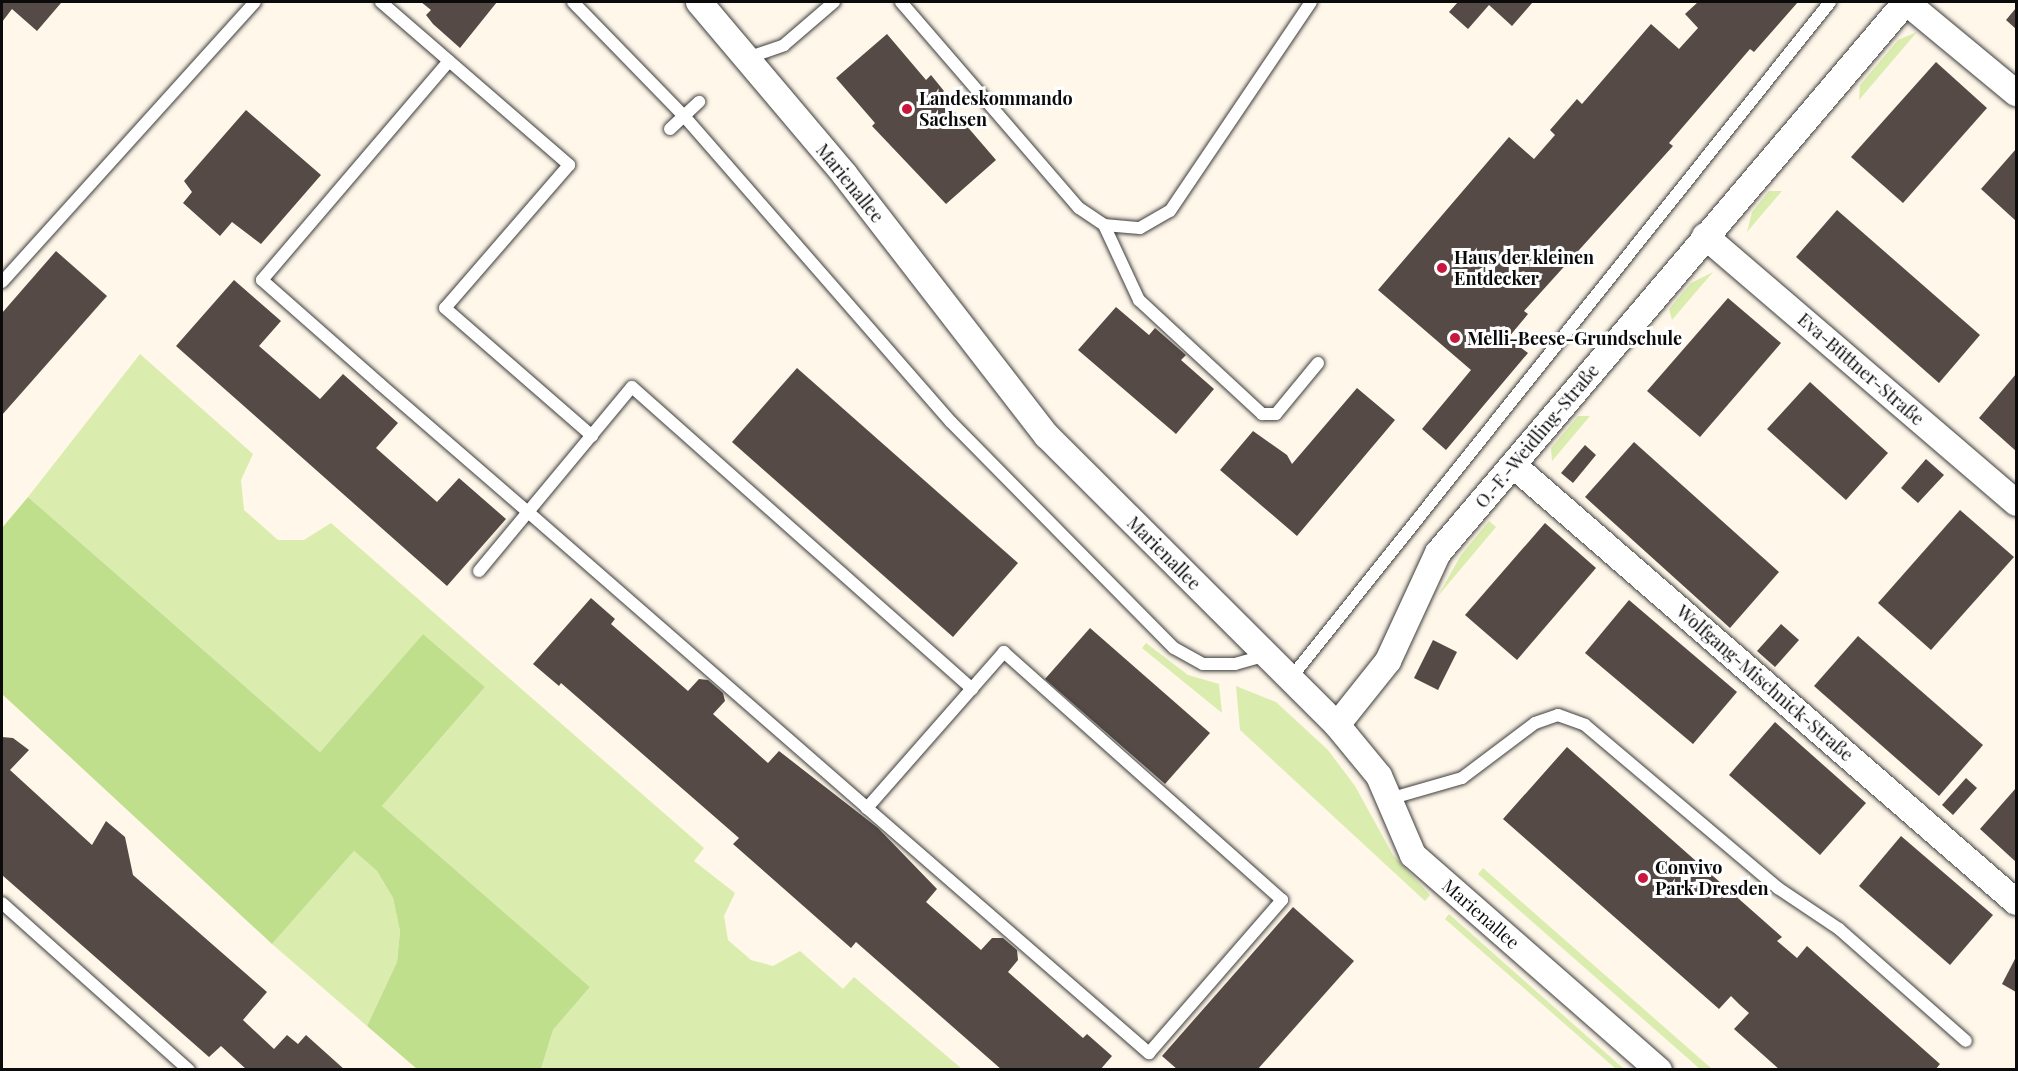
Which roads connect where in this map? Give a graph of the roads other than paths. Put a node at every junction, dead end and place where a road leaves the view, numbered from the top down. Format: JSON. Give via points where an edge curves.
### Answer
{"nodes":[{"id":1,"x":255,"y":2,"type":"edge"},
{"id":2,"x":381,"y":2,"type":"edge"},
{"id":3,"x":573,"y":2,"type":"edge"},
{"id":4,"x":699,"y":2,"type":"edge"},
{"id":5,"x":834,"y":2,"type":"edge"},
{"id":6,"x":901,"y":2,"type":"edge"},
{"id":7,"x":1311,"y":2,"type":"edge"},
{"id":8,"x":1830,"y":2,"type":"edge"},
{"id":9,"x":1906,"y":2,"type":"edge"},
{"id":10,"x":747,"y":58,"type":"junction"},
{"id":11,"x":449,"y":61,"type":"junction"},
{"id":12,"x":2016,"y":93,"type":"edge"},
{"id":13,"x":699,"y":102,"type":"dead end"},
{"id":14,"x":684,"y":116,"type":"junction"},
{"id":15,"x":670,"y":129,"type":"dead end"},
{"id":16,"x":1104,"y":225,"type":"junction"},
{"id":17,"x":1705,"y":236,"type":"junction"},
{"id":18,"x":2,"y":282,"type":"edge"},
{"id":19,"x":1318,"y":363,"type":"dead end"},
{"id":20,"x":592,"y":436,"type":"junction"},
{"id":21,"x":1513,"y":465,"type":"junction"},
{"id":22,"x":2016,"y":503,"type":"edge"},
{"id":23,"x":528,"y":512,"type":"junction"},
{"id":24,"x":479,"y":571,"type":"dead end"},
{"id":25,"x":1267,"y":655,"type":"junction"},
{"id":26,"x":1290,"y":679,"type":"junction"},
{"id":27,"x":972,"y":689,"type":"junction"},
{"id":28,"x":1337,"y":725,"type":"junction"},
{"id":29,"x":1389,"y":799,"type":"junction"},
{"id":30,"x":867,"y":808,"type":"junction"},
{"id":31,"x":2016,"y":902,"type":"edge"},
{"id":32,"x":2,"y":903,"type":"edge"},
{"id":33,"x":1966,"y":1041,"type":"dead end"},
{"id":34,"x":189,"y":1070,"type":"edge"},
{"id":35,"x":1659,"y":1070,"type":"edge"}],
"edges":[{"from":1,"to":18,"type":"lane"},
{"from":2,"to":11,"type":"lane"},
{"from":3,"to":14,"type":"lane"},
{"from":4,"to":10,"type":"street","name":"Marienallee"},
{"from":5,"to":10,"type":"lane","via":[[784,45]]},
{"from":6,"to":16,"type":"lane","via":[[1079,208]]},
{"from":7,"to":16,"type":"lane","via":[[1170,211],[1140,228]]},
{"from":8,"to":26,"type":"lane"},
{"from":9,"to":12,"type":"street"},
{"from":9,"to":17,"type":"street","name":"O.-F.-Weidling-Straße"},
{"from":10,"to":25,"type":"street","name":"Marienallee","via":[[845,174],[1047,436]]},
{"from":11,"to":20,"type":"lane","via":[[569,165],[445,308]]},
{"from":11,"to":23,"type":"lane","via":[[262,280]]},
{"from":13,"to":14,"type":"lane"},
{"from":14,"to":15,"type":"lane"},
{"from":14,"to":25,"type":"lane","via":[[951,422],[1174,648],[1203,664],[1235,664]]},
{"from":16,"to":19,"type":"lane","via":[[1139,300],[1262,414],[1276,414]]},
{"from":17,"to":21,"type":"street","name":"O.-F.-Weidling-Straße"},
{"from":17,"to":22,"type":"street","name":"Eva-Büttner-Straße"},
{"from":20,"to":23,"type":"lane"},
{"from":20,"to":27,"type":"lane","via":[[632,387]]},
{"from":21,"to":28,"type":"street","name":"O.-F.-Weidling-Straße","via":[[1438,553],[1388,661]]},
{"from":21,"to":31,"type":"street","name":"Wolfgang-Mischnick-Straße"},
{"from":23,"to":24,"type":"lane"},
{"from":23,"to":30,"type":"lane"},
{"from":25,"to":26,"type":"street","name":"Marienallee"},
{"from":26,"to":28,"type":"street","name":"Marienallee"},
{"from":27,"to":30,"type":"lane"},
{"from":27,"to":30,"type":"lane","via":[[1004,652],[1282,900],[1149,1053]]},
{"from":28,"to":29,"type":"street","name":"Marienallee","via":[[1379,776]]},
{"from":29,"to":33,"type":"lane","via":[[1462,778],[1535,723],[1558,715],[1585,725],[1778,888],[1839,929]]},
{"from":29,"to":35,"type":"street","name":"Marienallee","via":[[1413,855]]},
{"from":32,"to":34,"type":"lane"}]}
